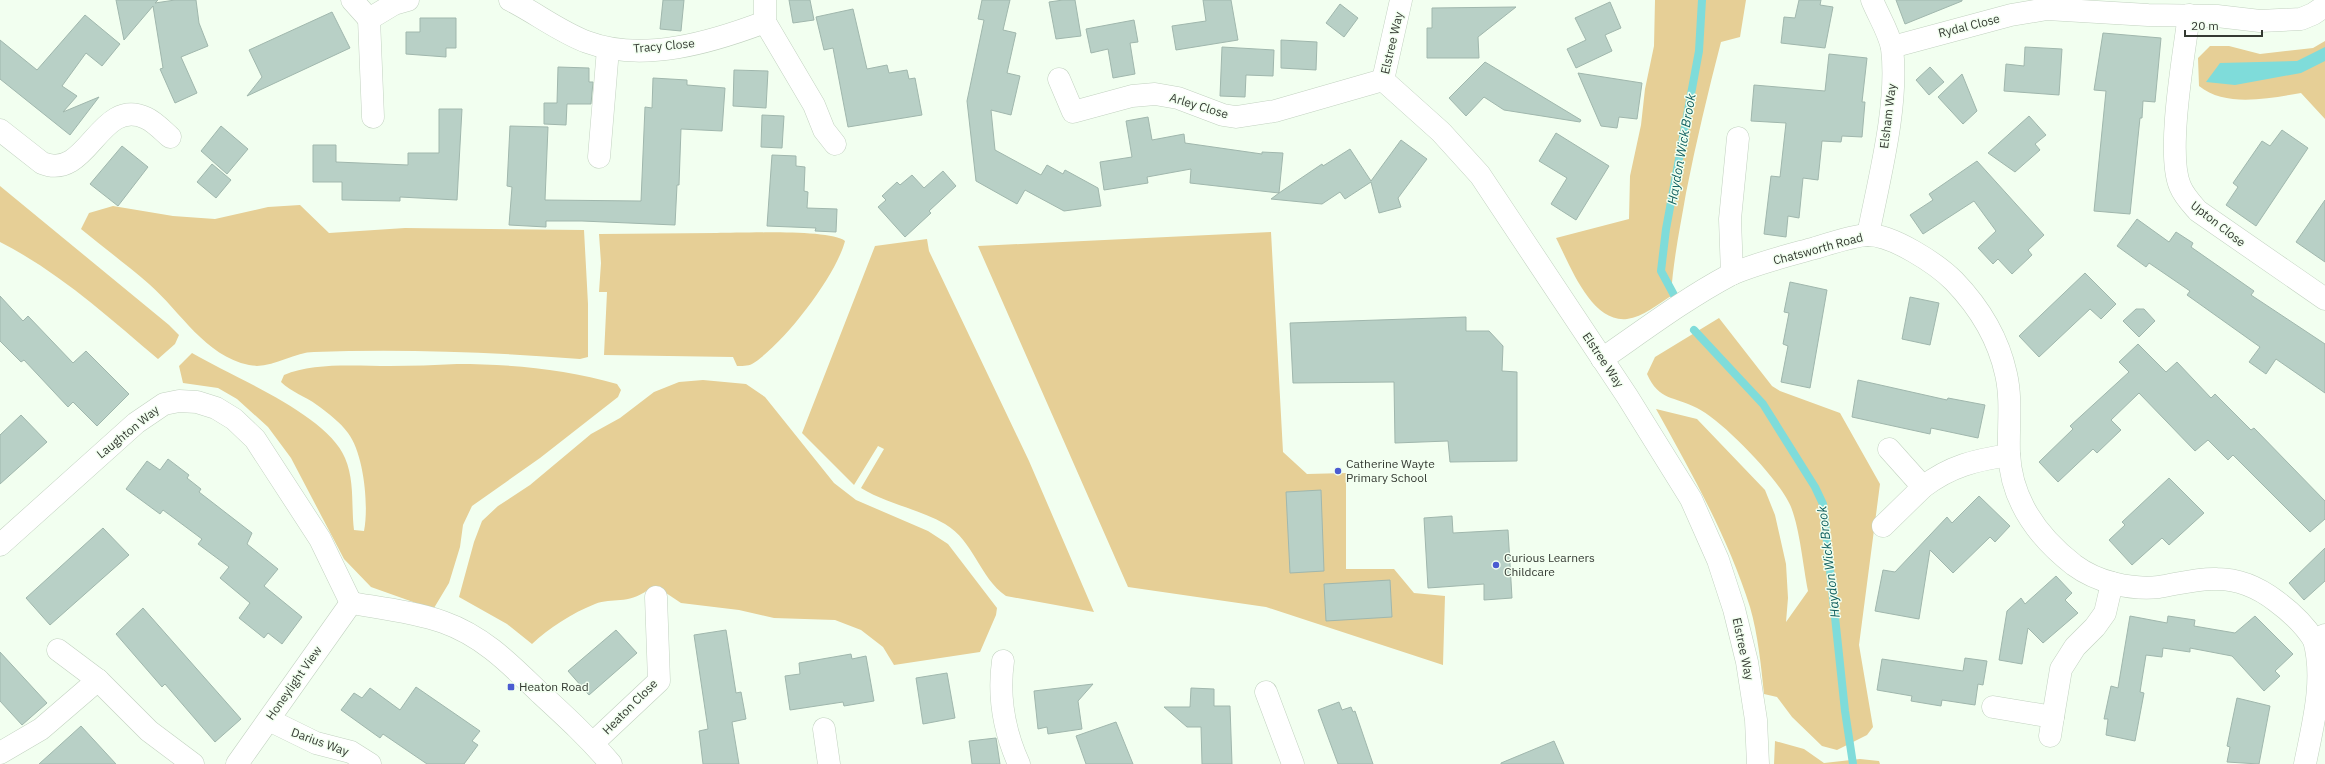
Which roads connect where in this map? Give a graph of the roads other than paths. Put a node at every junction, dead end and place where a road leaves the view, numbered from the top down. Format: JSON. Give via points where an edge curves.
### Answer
{"nodes":[{"id":1,"x":352,"y":0,"type":"edge"},
{"id":2,"x":408,"y":0,"type":"edge"},
{"id":3,"x":510,"y":0,"type":"edge"},
{"id":4,"x":765,"y":0,"type":"edge"},
{"id":5,"x":1402,"y":0,"type":"edge"},
{"id":6,"x":1872,"y":0,"type":"edge"},
{"id":7,"x":2325,"y":6,"type":"edge"},
{"id":8,"x":2189,"y":15,"type":"junction"},
{"id":9,"x":369,"y":19,"type":"junction"},
{"id":10,"x":765,"y":22,"type":"junction"},
{"id":11,"x":1892,"y":47,"type":"junction"},
{"id":12,"x":608,"y":49,"type":"junction"},
{"id":13,"x":1059,"y":79,"type":"dead end"},
{"id":14,"x":1383,"y":80,"type":"junction"},
{"id":15,"x":373,"y":117,"type":"dead end"},
{"id":16,"x":0,"y":130,"type":"edge"},
{"id":17,"x":170,"y":137,"type":"dead end"},
{"id":18,"x":1738,"y":138,"type":"dead end"},
{"id":19,"x":835,"y":144,"type":"dead end"},
{"id":20,"x":599,"y":157,"type":"dead end"},
{"id":21,"x":1868,"y":235,"type":"junction"},
{"id":22,"x":1732,"y":274,"type":"junction"},
{"id":23,"x":2325,"y":299,"type":"edge"},
{"id":24,"x":1602,"y":359,"type":"junction"},
{"id":25,"x":1889,"y":449,"type":"dead end"},
{"id":26,"x":2010,"y":455,"type":"junction"},
{"id":27,"x":1923,"y":487,"type":"junction"},
{"id":28,"x":1883,"y":526,"type":"dead end"},
{"id":29,"x":0,"y":545,"type":"edge"},
{"id":30,"x":2112,"y":582,"type":"junction"},
{"id":31,"x":656,"y":597,"type":"dead end"},
{"id":32,"x":350,"y":603,"type":"junction"},
{"id":33,"x":2319,"y":637,"type":"edge"},
{"id":34,"x":58,"y":650,"type":"dead end"},
{"id":35,"x":1003,"y":661,"type":"dead end"},
{"id":36,"x":98,"y":680,"type":"junction"},
{"id":37,"x":1266,"y":692,"type":"dead end"},
{"id":38,"x":1993,"y":707,"type":"dead end"},
{"id":39,"x":269,"y":720,"type":"junction"},
{"id":40,"x":824,"y":729,"type":"dead end"},
{"id":41,"x":593,"y":743,"type":"junction"},
{"id":42,"x":0,"y":754,"type":"edge"},
{"id":43,"x":193,"y":764,"type":"edge"},
{"id":44,"x":237,"y":764,"type":"edge"},
{"id":45,"x":370,"y":764,"type":"edge"},
{"id":46,"x":611,"y":764,"type":"edge"},
{"id":47,"x":829,"y":764,"type":"edge"},
{"id":48,"x":1019,"y":764,"type":"edge"},
{"id":49,"x":1293,"y":764,"type":"edge"},
{"id":50,"x":1758,"y":764,"type":"edge"},
{"id":51,"x":2305,"y":764,"type":"edge"}],
"edges":[{"from":1,"to":9,"type":"street"},
{"from":2,"to":9,"type":"street","via":[[394,4]]},
{"from":3,"to":12,"type":"street","name":"Tracy Close","via":[[586,42]]},
{"from":4,"to":10,"type":"street"},
{"from":5,"to":14,"type":"street","name":"Elstree Way"},
{"from":6,"to":11,"type":"street","name":"Elsham Way"},
{"from":7,"to":8,"type":"street","via":[[2301,19],[2285,21]]},
{"from":8,"to":11,"type":"street","name":"Rydal Close","via":[[2047,10],[2011,16]]},
{"from":8,"to":23,"type":"street","name":"Upton Close","via":[[2175,145],[2175,168],[2180,185],[2187,199],[2198,211]]},
{"from":9,"to":15,"type":"street"},
{"from":10,"to":12,"type":"street","name":"Tracy Close","via":[[729,36],[684,47]]},
{"from":10,"to":19,"type":"street","via":[[814,105],[824,130]]},
{"from":11,"to":21,"type":"street","name":"Elsham Way","via":[[1893,82]]},
{"from":12,"to":20,"type":"street"},
{"from":13,"to":14,"type":"street","name":"Arley Close","via":[[1073,112],[1132,96],[1155,94],[1178,98],[1223,115],[1236,117],[1275,111]]},
{"from":14,"to":24,"type":"street","name":"Elstree Way","via":[[1441,132],[1480,175]]},
{"from":16,"to":17,"type":"street","via":[[49,166],[68,163],[77,158],[110,122],[127,116],[147,118]]},
{"from":18,"to":22,"type":"street","via":[[1730,219]]},
{"from":21,"to":22,"type":"street","name":"Chatsworth Road"},
{"from":21,"to":26,"type":"street","name":"Chatsworth Road","via":[[1897,243],[1925,258],[1966,294],[1985,318],[1995,337],[2007,377]]},
{"from":22,"to":24,"type":"street","name":"Chatsworth Road"},
{"from":24,"to":50,"type":"street","name":"Elstree Way","via":[[1691,499],[1718,560],[1747,662],[1756,720]]},
{"from":25,"to":27,"type":"street"},
{"from":26,"to":27,"type":"street","via":[[1962,464]]},
{"from":26,"to":30,"type":"street","name":"Chatsworth Road","via":[[2018,496],[2038,530],[2079,568]]},
{"from":27,"to":28,"type":"street"},
{"from":29,"to":32,"type":"street","name":"Laughton Way","via":[[136,423],[164,404],[180,401],[197,402],[216,408],[234,419],[255,439],[320,539]]},
{"from":30,"to":33,"type":"street","name":"Chatsworth Road","via":[[2144,587],[2204,579],[2237,581],[2264,592]]},
{"from":30,"to":38,"type":"street","via":[[2102,616],[2061,669],[2052,727]]},
{"from":31,"to":41,"type":"street","name":"Heaton Close","via":[[659,681]]},
{"from":32,"to":39,"type":"street","name":"Honeylight View"},
{"from":32,"to":41,"type":"street","via":[[442,622],[478,638],[499,653]]},
{"from":33,"to":51,"type":"street","name":"Chatsworth Road","via":[[2319,682]]},
{"from":34,"to":36,"type":"street"},
{"from":35,"to":48,"type":"street","via":[[1001,700],[1008,736]]},
{"from":36,"to":42,"type":"street","via":[[41,729]]},
{"from":36,"to":43,"type":"street","via":[[149,731]]},
{"from":37,"to":49,"type":"street"},
{"from":39,"to":44,"type":"street","name":"Honeylight View"},
{"from":39,"to":45,"type":"street","name":"Darius Way","via":[[316,743],[351,752]]},
{"from":40,"to":47,"type":"street"},
{"from":41,"to":46,"type":"street"}]}
